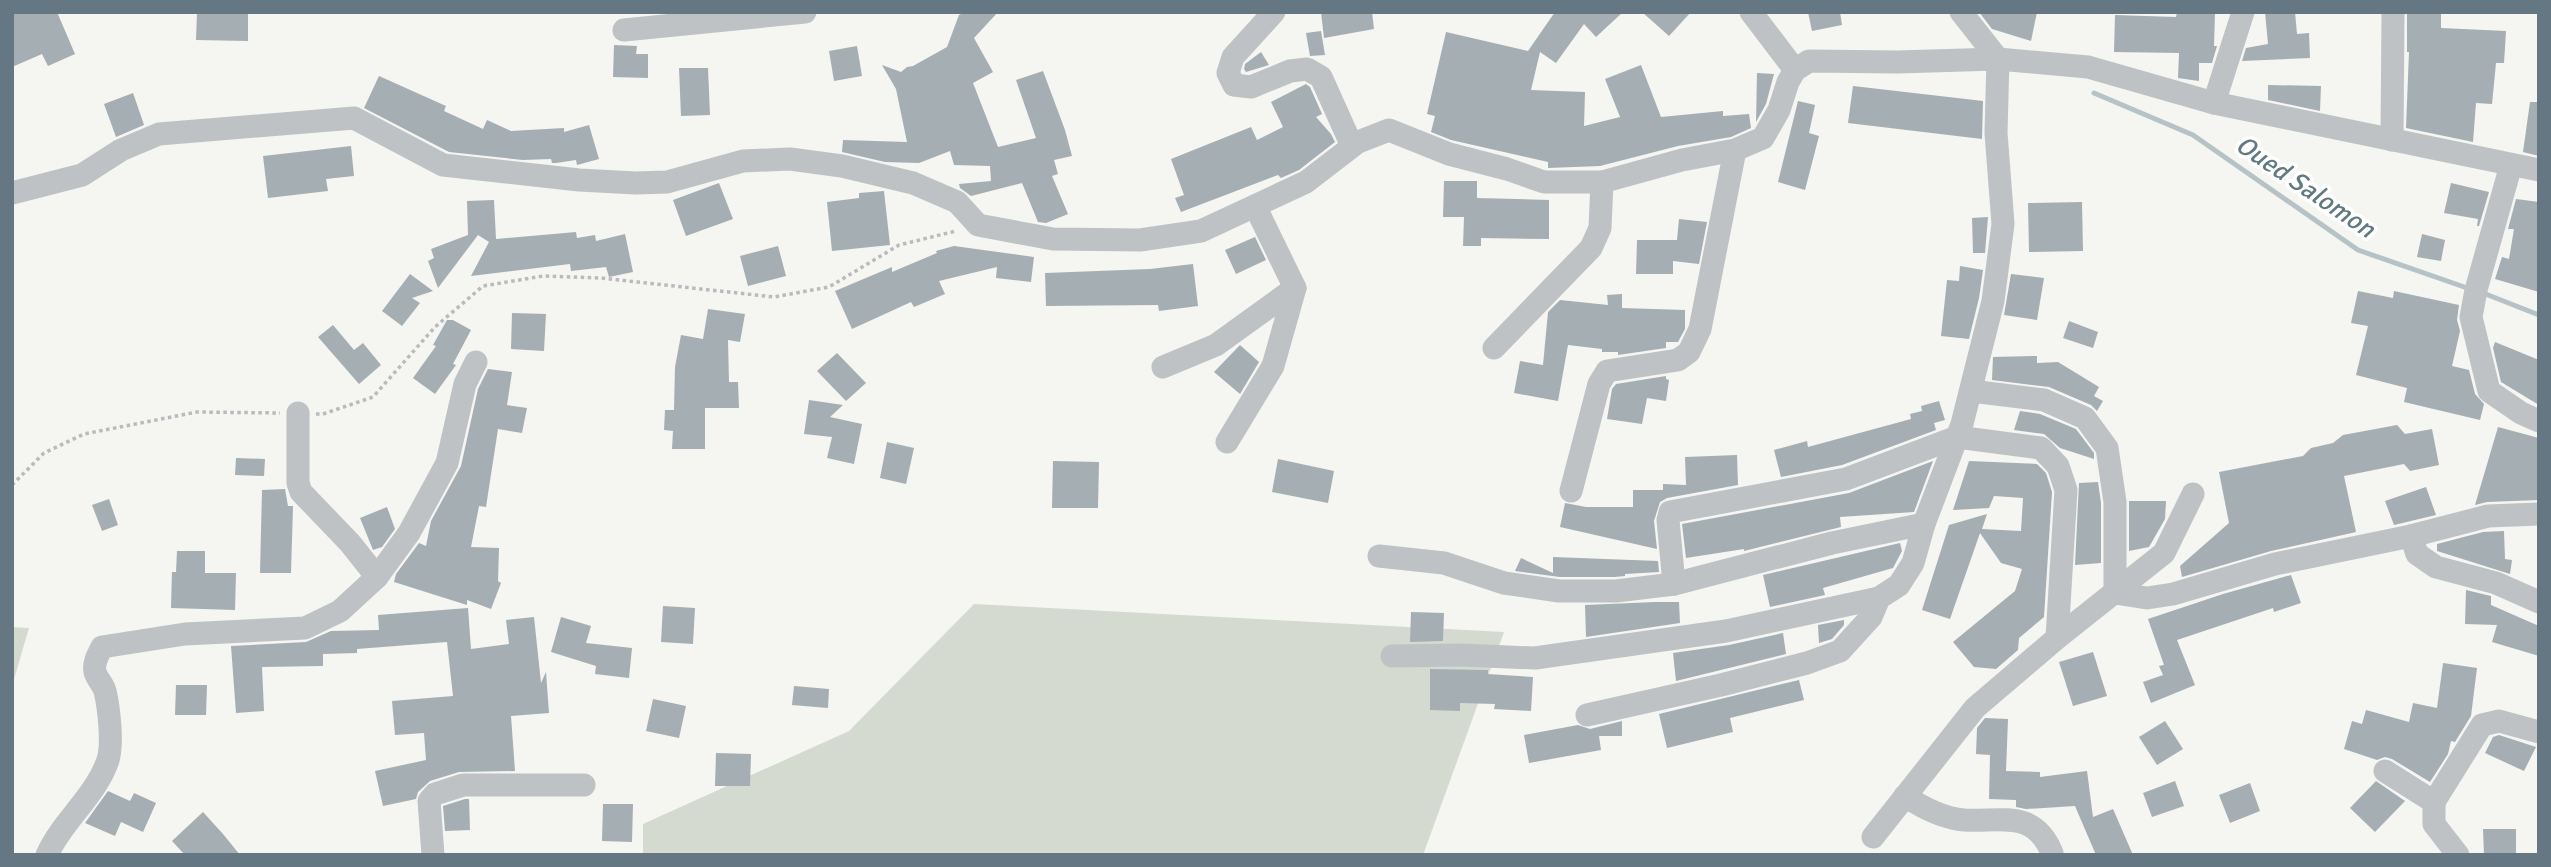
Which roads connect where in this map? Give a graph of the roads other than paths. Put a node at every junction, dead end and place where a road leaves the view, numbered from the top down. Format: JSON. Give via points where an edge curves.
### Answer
{"nodes":[{"id":1,"x":805,"y":12,"type":"edge"},
{"id":2,"x":1274,"y":12,"type":"edge"},
{"id":3,"x":1752,"y":12,"type":"edge"},
{"id":4,"x":1961,"y":12,"type":"edge"},
{"id":5,"x":2243,"y":12,"type":"edge"},
{"id":6,"x":2393,"y":12,"type":"edge"},
{"id":7,"x":624,"y":30,"type":"dead end"},
{"id":8,"x":1998,"y":59,"type":"junction"},
{"id":9,"x":1795,"y":70,"type":"junction"},
{"id":10,"x":2214,"y":103,"type":"junction"},
{"id":11,"x":2392,"y":140,"type":"junction"},
{"id":12,"x":1352,"y":146,"type":"junction"},
{"id":13,"x":1735,"y":150,"type":"junction"},
{"id":14,"x":2511,"y":165,"type":"junction"},
{"id":15,"x":2539,"y":170,"type":"edge"},
{"id":16,"x":1602,"y":182,"type":"junction"},
{"id":17,"x":12,"y":193,"type":"edge"},
{"id":18,"x":1255,"y":206,"type":"junction"},
{"id":19,"x":1295,"y":289,"type":"junction"},
{"id":20,"x":1494,"y":348,"type":"dead end"},
{"id":21,"x":476,"y":362,"type":"dead end"},
{"id":22,"x":1163,"y":367,"type":"dead end"},
{"id":23,"x":1971,"y":391,"type":"junction"},
{"id":24,"x":298,"y":413,"type":"road end"},
{"id":25,"x":2539,"y":421,"type":"edge"},
{"id":26,"x":1957,"y":437,"type":"junction"},
{"id":27,"x":1227,"y":442,"type":"dead end"},
{"id":28,"x":1571,"y":491,"type":"dead end"},
{"id":29,"x":2193,"y":494,"type":"dead end"},
{"id":30,"x":2539,"y":514,"type":"edge"},
{"id":31,"x":1924,"y":524,"type":"junction"},
{"id":32,"x":2411,"y":536,"type":"junction"},
{"id":33,"x":1379,"y":556,"type":"dead end"},
{"id":34,"x":377,"y":577,"type":"junction"},
{"id":35,"x":1674,"y":584,"type":"junction"},
{"id":36,"x":2115,"y":593,"type":"junction"},
{"id":37,"x":1879,"y":598,"type":"junction"},
{"id":38,"x":2539,"y":603,"type":"edge"},
{"id":39,"x":2057,"y":638,"type":"junction"},
{"id":40,"x":1392,"y":656,"type":"dead end"},
{"id":41,"x":1587,"y":715,"type":"dead end"},
{"id":42,"x":2539,"y":732,"type":"edge"},
{"id":43,"x":2385,"y":771,"type":"dead end"},
{"id":44,"x":584,"y":786,"type":"dead end"},
{"id":45,"x":1905,"y":796,"type":"junction"},
{"id":46,"x":2434,"y":802,"type":"junction"},
{"id":47,"x":1873,"y":837,"type":"dead end"},
{"id":48,"x":2052,"y":853,"type":"dead end"},
{"id":49,"x":47,"y":855,"type":"edge"},
{"id":50,"x":433,"y":855,"type":"edge"},
{"id":51,"x":2458,"y":855,"type":"edge"}],
"edges":[{"from":1,"to":7,"type":"street"},
{"from":2,"to":12,"type":"street","via":[[1233,57],[1228,73],[1234,85],[1251,88],[1290,71],[1307,69],[1321,77]]},
{"from":3,"to":9,"type":"street"},
{"from":4,"to":8,"type":"street"},
{"from":5,"to":10,"type":"street"},
{"from":6,"to":11,"type":"street"},
{"from":8,"to":9,"type":"street","via":[[1809,61]]},
{"from":8,"to":10,"type":"street","via":[[2088,67]]},
{"from":8,"to":23,"type":"street","via":[[1996,133],[2004,224],[1993,301]]},
{"from":9,"to":13,"type":"street","via":[[1763,138]]},
{"from":10,"to":11,"type":"street"},
{"from":11,"to":14,"type":"street"},
{"from":12,"to":16,"type":"street","via":[[1389,130],[1449,154],[1544,182]]},
{"from":12,"to":18,"type":"street","via":[[1306,182]]},
{"from":13,"to":16,"type":"street"},
{"from":13,"to":28,"type":"street","via":[[1700,329],[1689,352],[1678,360],[1607,371],[1599,384]]},
{"from":14,"to":15,"type":"street"},
{"from":14,"to":25,"type":"street","via":[[2471,317],[2489,391]]},
{"from":16,"to":20,"type":"street","via":[[1600,228],[1591,248]]},
{"from":17,"to":18,"type":"street","via":[[82,175],[121,150],[159,134],[354,118],[443,165],[579,180],[667,182],[743,161],[790,159],[842,166],[913,183],[957,202],[978,225],[1053,239],[1140,240],[1201,232]]},
{"from":18,"to":19,"type":"street"},
{"from":19,"to":22,"type":"street","via":[[1216,345]]},
{"from":19,"to":27,"type":"street","via":[[1273,366]]},
{"from":21,"to":34,"type":"street","via":[[465,384],[447,463],[410,533]]},
{"from":23,"to":26,"type":"street"},
{"from":23,"to":36,"type":"street","via":[[2045,400],[2084,418],[2107,448],[2115,502]]},
{"from":24,"to":34,"type":"street","via":[[301,492]]},
{"from":26,"to":31,"type":"street"},
{"from":26,"to":35,"type":"street","via":[[1846,480],[1670,512]]},
{"from":26,"to":39,"type":"street","via":[[2041,448],[2057,466],[2066,491]]},
{"from":29,"to":36,"type":"street","via":[[2164,553]]},
{"from":30,"to":32,"type":"street","via":[[2488,516]]},
{"from":31,"to":35,"type":"street"},
{"from":31,"to":37,"type":"street","via":[[1913,563],[1899,585]]},
{"from":32,"to":36,"type":"street","via":[[2275,564],[2173,594],[2147,598]]},
{"from":32,"to":38,"type":"street","via":[[2417,554],[2436,567],[2496,583]]},
{"from":33,"to":35,"type":"street","via":[[1444,563],[1504,583],[1559,591]]},
{"from":34,"to":49,"type":"street","via":[[340,611],[305,628],[185,634],[102,647],[95,673],[104,688],[110,720],[108,759]]},
{"from":36,"to":39,"type":"street"},
{"from":37,"to":40,"type":"street","via":[[1726,631],[1535,658]]},
{"from":37,"to":41,"type":"street","via":[[1871,617],[1840,651],[1721,685]]},
{"from":39,"to":45,"type":"street","via":[[1975,708]]},
{"from":42,"to":46,"type":"street","via":[[2499,721],[2482,725]]},
{"from":43,"to":46,"type":"street"},
{"from":44,"to":50,"type":"street","via":[[463,785],[435,794],[429,801]]},
{"from":45,"to":47,"type":"street"},
{"from":45,"to":48,"type":"street","via":[[1948,817],[2020,821],[2040,832]]},
{"from":46,"to":51,"type":"street","via":[[2434,824]]}]}
